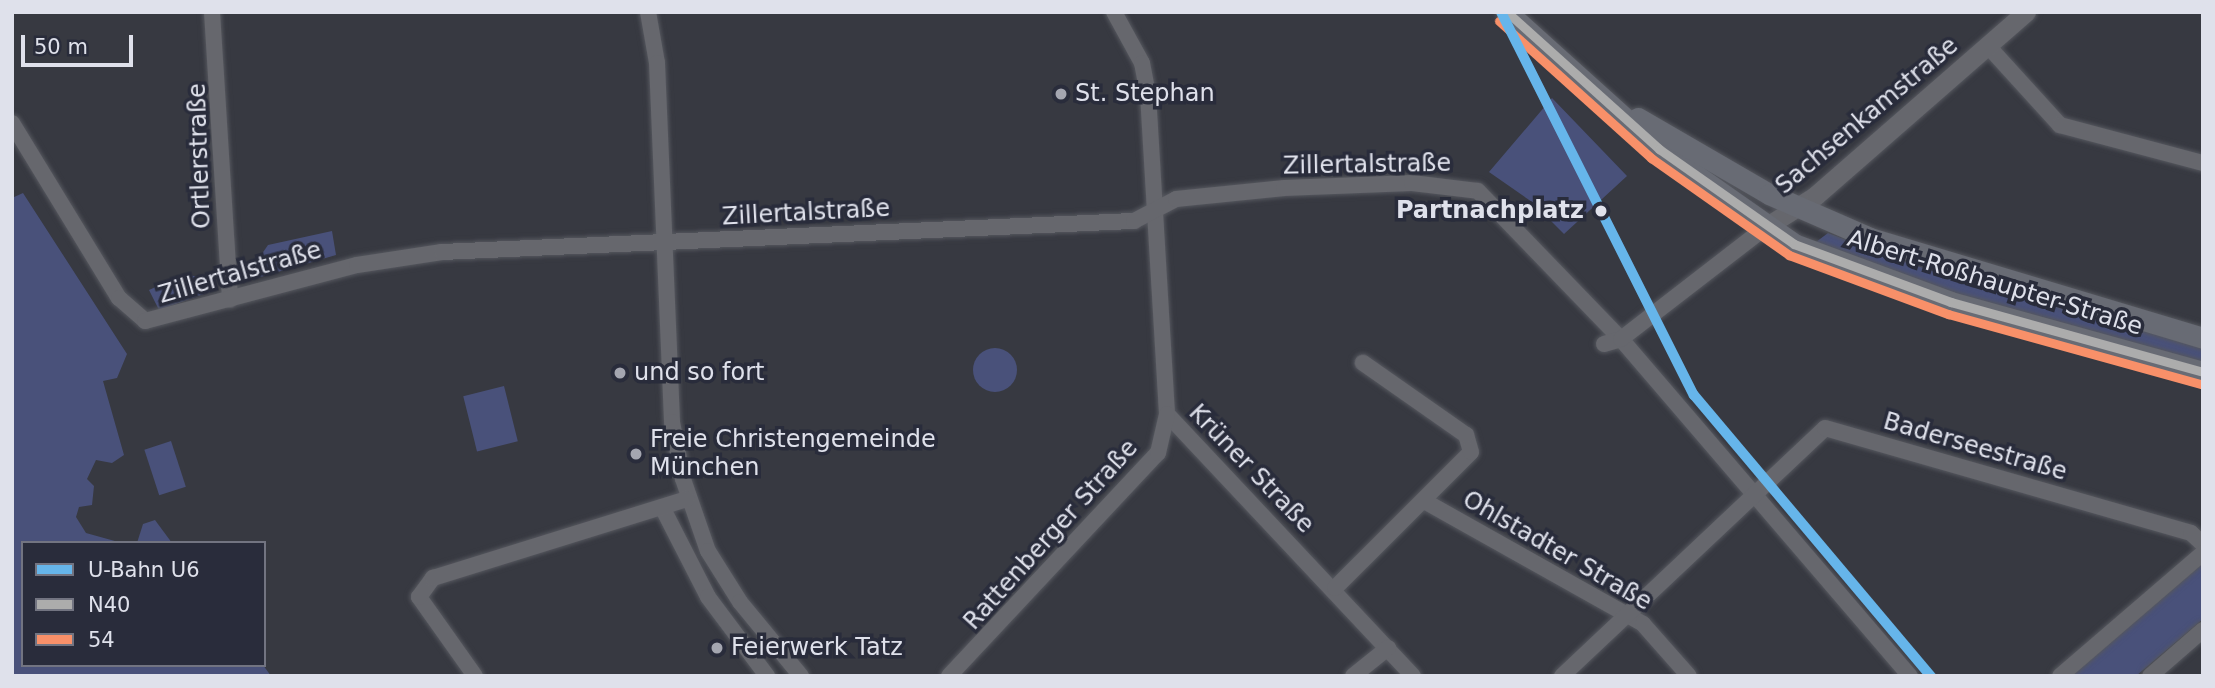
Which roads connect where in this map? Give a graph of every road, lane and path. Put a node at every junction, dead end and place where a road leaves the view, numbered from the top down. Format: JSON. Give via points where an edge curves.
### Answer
{"nodes":[{"id":1,"x":212,"y":12,"type":"edge"},
{"id":2,"x":648,"y":12,"type":"edge"},
{"id":3,"x":1114,"y":12,"type":"edge"},
{"id":4,"x":2026,"y":12,"type":"edge"},
{"id":5,"x":1511,"y":13,"type":"edge"},
{"id":6,"x":1989,"y":46,"type":"junction"},
{"id":7,"x":1611,"y":104,"type":"junction"},
{"id":8,"x":12,"y":123,"type":"edge"},
{"id":9,"x":2203,"y":163,"type":"edge"},
{"id":10,"x":1799,"y":208,"type":"junction"},
{"id":11,"x":1155,"y":210,"type":"junction"},
{"id":12,"x":1767,"y":226,"type":"junction"},
{"id":13,"x":667,"y":242,"type":"junction"},
{"id":14,"x":230,"y":299,"type":"junction"},
{"id":15,"x":2203,"y":338,"type":"edge"},
{"id":16,"x":1621,"y":339,"type":"junction"},
{"id":17,"x":1604,"y":344,"type":"dead end"},
{"id":18,"x":1363,"y":363,"type":"dead end"},
{"id":19,"x":2203,"y":372,"type":"edge"},
{"id":20,"x":1167,"y":414,"type":"junction"},
{"id":21,"x":1751,"y":494,"type":"junction"},
{"id":22,"x":687,"y":499,"type":"junction"},
{"id":23,"x":1426,"y":502,"type":"junction"},
{"id":24,"x":662,"y":508,"type":"junction"},
{"id":25,"x":2203,"y":544,"type":"edge"},
{"id":26,"x":2203,"y":553,"type":"edge"},
{"id":27,"x":1335,"y":588,"type":"junction"},
{"id":28,"x":1625,"y":613,"type":"junction"},
{"id":29,"x":2203,"y":630,"type":"edge"},
{"id":30,"x":1388,"y":648,"type":"junction"},
{"id":31,"x":475,"y":676,"type":"edge"},
{"id":32,"x":767,"y":676,"type":"edge"},
{"id":33,"x":801,"y":676,"type":"edge"},
{"id":34,"x":949,"y":676,"type":"edge"},
{"id":35,"x":1353,"y":676,"type":"edge"},
{"id":36,"x":1413,"y":676,"type":"edge"},
{"id":37,"x":1562,"y":676,"type":"edge"},
{"id":38,"x":1689,"y":676,"type":"edge"},
{"id":39,"x":1910,"y":676,"type":"edge"},
{"id":40,"x":2060,"y":676,"type":"edge"},
{"id":41,"x":2150,"y":676,"type":"edge"}],
"edges":[{"from":1,"to":14,"type":"street","name":"Ortlerstraße"},
{"from":2,"to":13,"type":"street"},
{"from":3,"to":11,"type":"street","name":"Krüner Straße","via":[[1142,63]]},
{"from":4,"to":6,"type":"street","name":"Sachsenkamstraße"},
{"from":5,"to":7,"type":"main road","name":"Albert-Roßhaupter-Straße"},
{"from":6,"to":9,"type":"street","via":[[2060,125]]},
{"from":6,"to":10,"type":"street","name":"Sachsenkamstraße"},
{"from":7,"to":10,"type":"main road","name":"Albert-Roßhaupter-Straße"},
{"from":7,"to":12,"type":"main road","name":"Albert-Roßhaupter-Straße","via":[[1659,149]]},
{"from":8,"to":14,"type":"street","name":"Zillertalstraße","via":[[119,298],[138,318],[157,321]]},
{"from":10,"to":12,"type":"street","name":"Sachsenkamstraße"},
{"from":10,"to":15,"type":"main road","name":"Albert-Roßhaupter-Straße","via":[[1936,260]]},
{"from":11,"to":13,"type":"street","name":"Zillertalstraße","via":[[1134,221]]},
{"from":11,"to":16,"type":"street","name":"Zillertalstraße","via":[[1176,199],[1284,188],[1412,183],[1478,191]]},
{"from":11,"to":20,"type":"street","name":"Krüner Straße"},
{"from":12,"to":16,"type":"street"},
{"from":12,"to":19,"type":"main road","name":"Albert-Roßhaupter-Straße","via":[[1875,277]]},
{"from":13,"to":14,"type":"street","name":"Zillertalstraße","via":[[401,256]]},
{"from":13,"to":22,"type":"street","via":[[673,422]]},
{"from":16,"to":17,"type":"street"},
{"from":16,"to":21,"type":"street"},
{"from":18,"to":23,"type":"street","via":[[1466,435],[1471,452]]},
{"from":20,"to":27,"type":"street","name":"Krüner Straße"},
{"from":20,"to":34,"type":"street","name":"Rattenberger Straße","via":[[1158,453]]},
{"from":21,"to":25,"type":"street","name":"Baderseestraße","via":[[1825,428],[2191,533]]},
{"from":21,"to":28,"type":"street"},
{"from":21,"to":39,"type":"street"},
{"from":22,"to":24,"type":"street"},
{"from":22,"to":33,"type":"street","via":[[708,551],[740,602]]},
{"from":23,"to":27,"type":"street"},
{"from":23,"to":28,"type":"street","name":"Ohlstadter Straße"},
{"from":24,"to":31,"type":"street","via":[[433,578],[419,597]]},
{"from":24,"to":32,"type":"street","via":[[708,597]]},
{"from":26,"to":40,"type":"street"},
{"from":27,"to":30,"type":"street","name":"Krüner Straße"},
{"from":28,"to":37,"type":"street"},
{"from":28,"to":38,"type":"street","name":"Ohlstadter Straße"},
{"from":29,"to":41,"type":"street"},
{"from":30,"to":35,"type":"street"},
{"from":30,"to":36,"type":"street","name":"Krüner Straße"}]}
